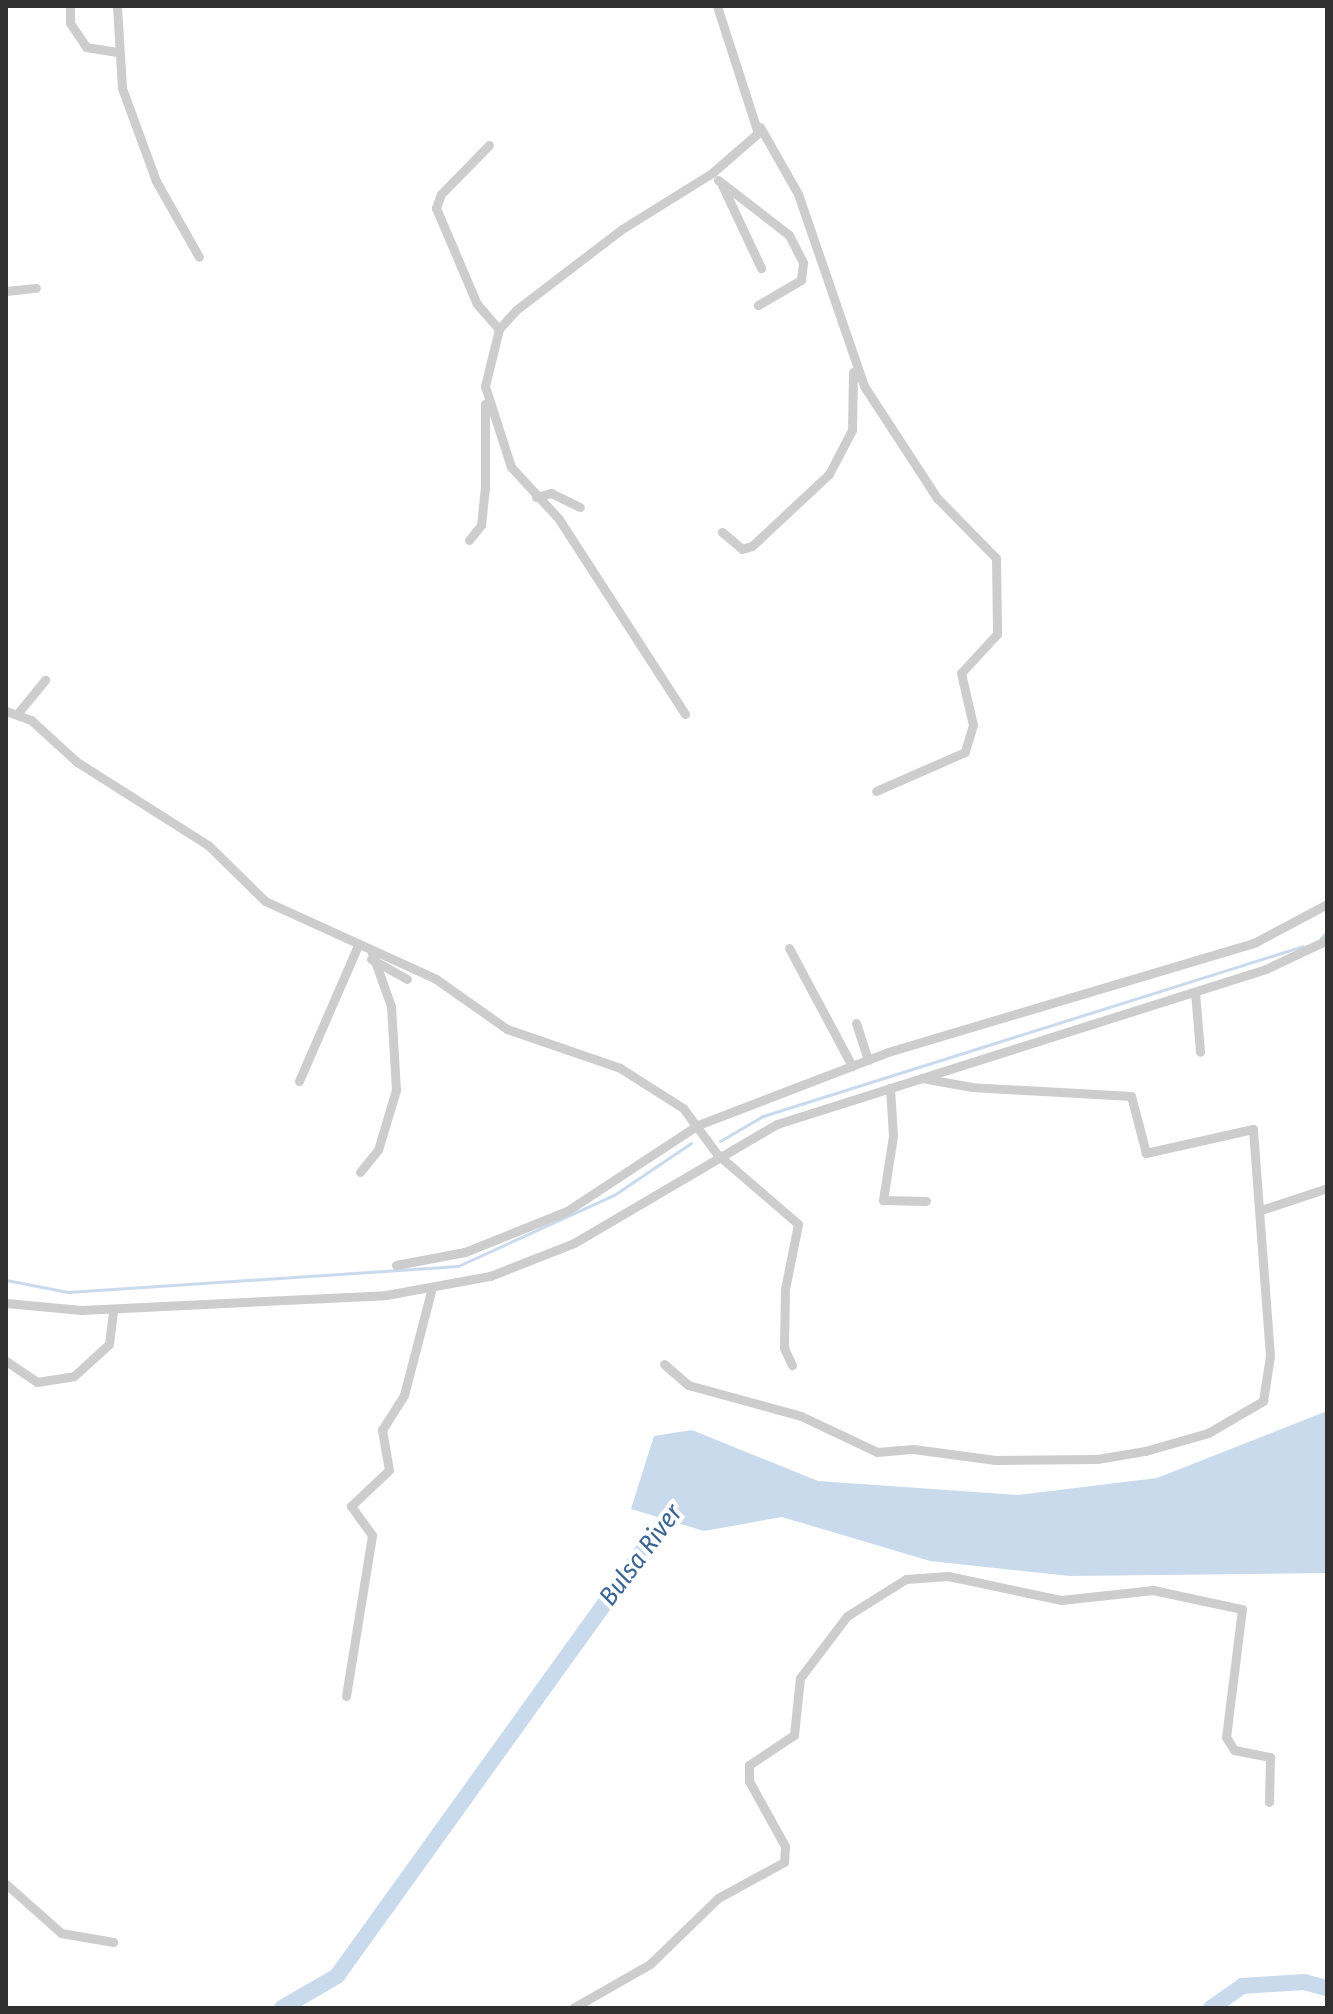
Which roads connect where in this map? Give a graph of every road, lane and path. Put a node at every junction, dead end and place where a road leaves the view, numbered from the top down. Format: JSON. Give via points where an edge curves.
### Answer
{"nodes":[{"id":1,"x":70,"y":6,"type":"edge"},
{"id":2,"x":117,"y":6,"type":"edge"},
{"id":3,"x":717,"y":6,"type":"edge"},
{"id":4,"x":116,"y":52,"type":"junction"},
{"id":5,"x":760,"y":127,"type":"junction"},
{"id":6,"x":489,"y":145,"type":"dead end"},
{"id":7,"x":715,"y":177,"type":"junction"},
{"id":8,"x":199,"y":257,"type":"dead end"},
{"id":9,"x":761,"y":268,"type":"dead end"},
{"id":10,"x":36,"y":288,"type":"dead end"},
{"id":11,"x":6,"y":291,"type":"edge"},
{"id":12,"x":758,"y":305,"type":"dead end"},
{"id":13,"x":499,"y":329,"type":"junction"},
{"id":14,"x":851,"y":360,"type":"junction"},
{"id":15,"x":485,"y":400,"type":"junction"},
{"id":16,"x":536,"y":497,"type":"junction"},
{"id":17,"x":580,"y":507,"type":"dead end"},
{"id":18,"x":722,"y":532,"type":"dead end"},
{"id":19,"x":469,"y":540,"type":"dead end"},
{"id":20,"x":45,"y":680,"type":"dead end"},
{"id":21,"x":6,"y":711,"type":"edge"},
{"id":22,"x":18,"y":713,"type":"junction"},
{"id":23,"x":685,"y":714,"type":"dead end"},
{"id":24,"x":876,"y":791,"type":"dead end"},
{"id":25,"x":1327,"y":904,"type":"edge"},
{"id":26,"x":1327,"y":940,"type":"edge"},
{"id":27,"x":358,"y":945,"type":"junction"},
{"id":28,"x":789,"y":948,"type":"dead end"},
{"id":29,"x":371,"y":955,"type":"junction"},
{"id":30,"x":407,"y":979,"type":"dead end"},
{"id":31,"x":1195,"y":992,"type":"junction"},
{"id":32,"x":856,"y":1023,"type":"dead end"},
{"id":33,"x":1200,"y":1052,"type":"dead end"},
{"id":34,"x":868,"y":1060,"type":"junction"},
{"id":35,"x":852,"y":1066,"type":"junction"},
{"id":36,"x":921,"y":1077,"type":"junction"},
{"id":37,"x":299,"y":1081,"type":"dead end"},
{"id":38,"x":890,"y":1088,"type":"junction"},
{"id":39,"x":698,"y":1125,"type":"junction"},
{"id":40,"x":717,"y":1154,"type":"junction"},
{"id":41,"x":360,"y":1172,"type":"dead end"},
{"id":42,"x":1327,"y":1188,"type":"edge"},
{"id":43,"x":926,"y":1201,"type":"dead end"},
{"id":44,"x":1261,"y":1210,"type":"junction"},
{"id":45,"x":396,"y":1265,"type":"dead end"},
{"id":46,"x":431,"y":1291,"type":"junction"},
{"id":47,"x":6,"y":1303,"type":"edge"},
{"id":48,"x":113,"y":1309,"type":"junction"},
{"id":49,"x":6,"y":1361,"type":"edge"},
{"id":50,"x":664,"y":1364,"type":"dead end"},
{"id":51,"x":792,"y":1365,"type":"dead end"},
{"id":52,"x":346,"y":1696,"type":"dead end"},
{"id":53,"x":1269,"y":1802,"type":"dead end"},
{"id":54,"x":6,"y":1884,"type":"edge"},
{"id":55,"x":113,"y":1942,"type":"dead end"},
{"id":56,"x":573,"y":2008,"type":"edge"}],
"edges":[{"from":1,"to":4,"type":"street","via":[[70,23],[86,47]]},
{"from":2,"to":4,"type":"street","via":[[122,31]]},
{"from":3,"to":5,"type":"street"},
{"from":4,"to":8,"type":"street","via":[[122,88],[156,181]]},
{"from":5,"to":7,"type":"street"},
{"from":5,"to":14,"type":"street","via":[[798,194]]},
{"from":6,"to":13,"type":"street","via":[[441,194],[436,208],[477,304]]},
{"from":7,"to":9,"type":"street"},
{"from":7,"to":12,"type":"street","via":[[789,235],[803,263],[801,280]]},
{"from":7,"to":13,"type":"street","via":[[622,229]]},
{"from":10,"to":11,"type":"street"},
{"from":13,"to":15,"type":"street"},
{"from":14,"to":18,"type":"street","via":[[852,430],[829,474],[752,546],[742,549]]},
{"from":14,"to":24,"type":"street","via":[[937,498],[996,558],[997,634],[961,673],[973,725],[965,752]]},
{"from":15,"to":16,"type":"street","via":[[511,467]]},
{"from":15,"to":19,"type":"street","via":[[481,525]]},
{"from":16,"to":17,"type":"street","via":[[551,493]]},
{"from":16,"to":23,"type":"street","via":[[569,533]]},
{"from":20,"to":22,"type":"street"},
{"from":21,"to":22,"type":"street"},
{"from":22,"to":27,"type":"street","via":[[86,769],[208,845],[265,901]]},
{"from":25,"to":34,"type":"street","via":[[1254,943]]},
{"from":26,"to":31,"type":"street","via":[[1298,957]]},
{"from":27,"to":29,"type":"street"},
{"from":27,"to":37,"type":"street"},
{"from":28,"to":35,"type":"street"},
{"from":29,"to":30,"type":"street"},
{"from":29,"to":39,"type":"street","via":[[436,979],[507,1029],[620,1068],[657,1089]]},
{"from":29,"to":41,"type":"street","via":[[391,1006],[396,1090],[378,1150]]},
{"from":31,"to":33,"type":"street"},
{"from":31,"to":36,"type":"street"},
{"from":32,"to":34,"type":"street"},
{"from":34,"to":35,"type":"street"},
{"from":35,"to":39,"type":"street"},
{"from":36,"to":38,"type":"street"},
{"from":36,"to":44,"type":"street","via":[[972,1087],[1131,1096],[1146,1153],[1248,1127],[1255,1134]]},
{"from":38,"to":40,"type":"street","via":[[786,1121]]},
{"from":38,"to":43,"type":"street","via":[[893,1145],[883,1200]]},
{"from":39,"to":40,"type":"street"},
{"from":39,"to":45,"type":"street","via":[[558,1216],[465,1252]]},
{"from":40,"to":46,"type":"street","via":[[566,1247]]},
{"from":40,"to":51,"type":"street","via":[[798,1224],[785,1289],[784,1348]]},
{"from":42,"to":44,"type":"street"},
{"from":44,"to":50,"type":"street","via":[[1267,1393],[1241,1419],[1169,1446],[1045,1462],[913,1449],[883,1453],[801,1416],[688,1385]]},
{"from":46,"to":48,"type":"street"},
{"from":46,"to":52,"type":"street","via":[[404,1395],[382,1430],[389,1470],[351,1506],[372,1535]]},
{"from":47,"to":48,"type":"street"},
{"from":48,"to":49,"type":"street","via":[[109,1344],[74,1376],[37,1382]]},
{"from":53,"to":56,"type":"street","via":[[1270,1757],[1234,1750],[1226,1737],[1242,1609],[1153,1590],[1061,1600],[948,1576],[906,1579],[847,1616],[800,1678],[794,1735],[749,1765],[749,1781],[785,1846],[784,1862],[718,1898],[650,1964]]},
{"from":54,"to":55,"type":"street","via":[[61,1933]]}]}
